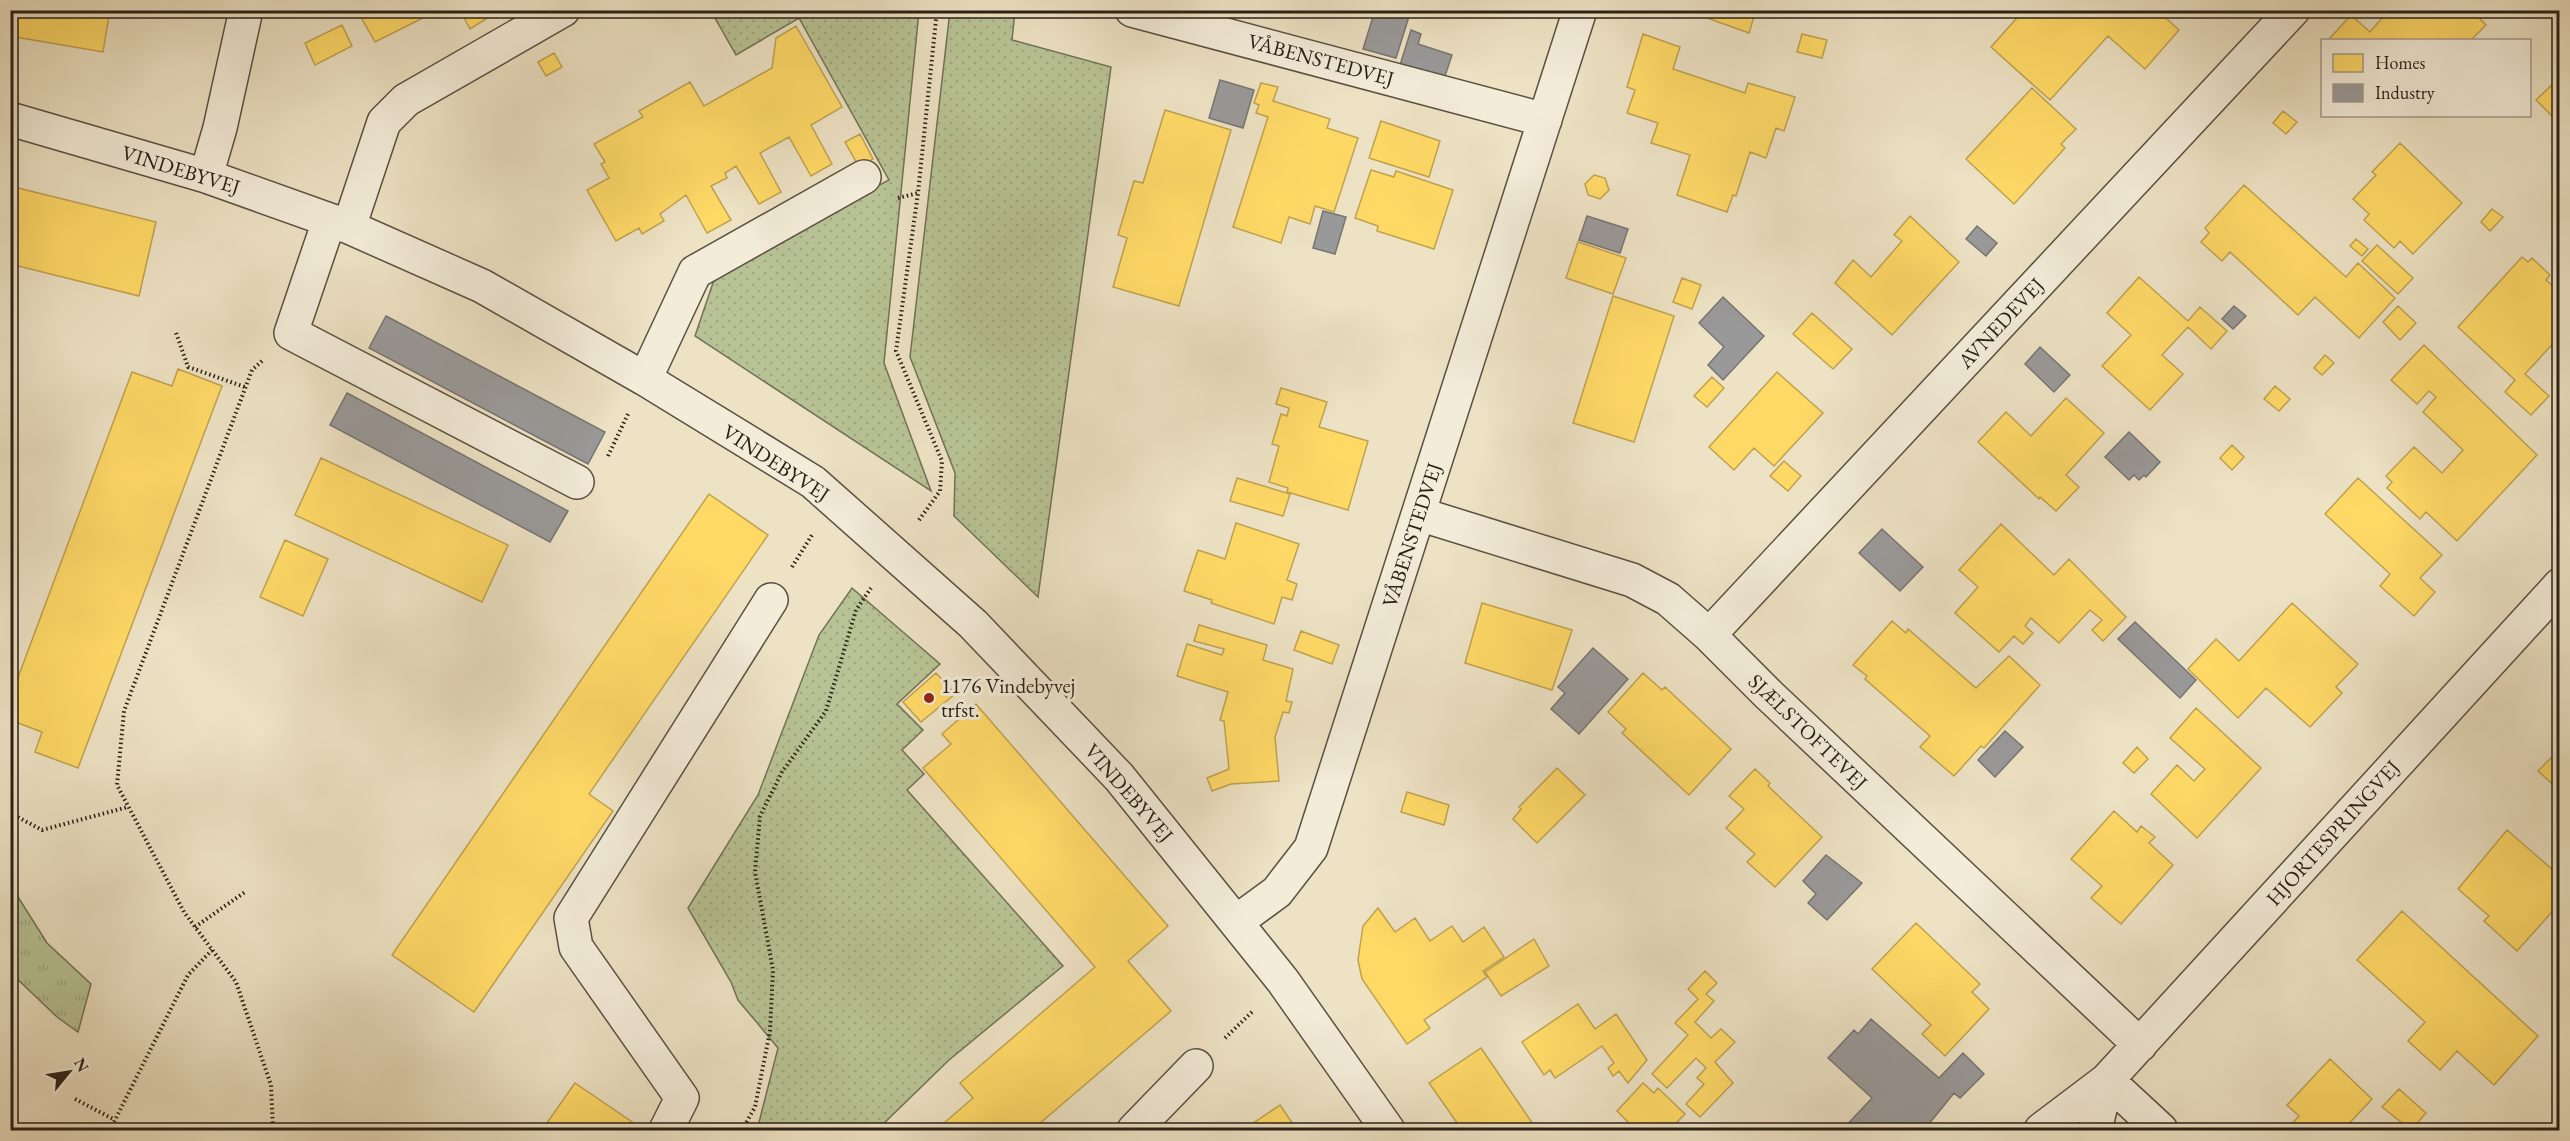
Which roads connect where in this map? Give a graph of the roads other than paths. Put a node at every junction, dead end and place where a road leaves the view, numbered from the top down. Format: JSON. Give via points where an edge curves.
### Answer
{"nodes":[{"id":1,"x":246,"y":10,"type":"edge"},
{"id":2,"x":563,"y":10,"type":"edge"},
{"id":3,"x":1132,"y":10,"type":"edge"},
{"id":4,"x":1580,"y":10,"type":"edge"},
{"id":5,"x":2293,"y":10,"type":"edge"},
{"id":6,"x":10,"y":119,"type":"edge"},
{"id":7,"x":1545,"y":120,"type":"junction"},
{"id":8,"x":206,"y":176,"type":"junction"},
{"id":9,"x":864,"y":177,"type":"dead end"},
{"id":10,"x":339,"y":224,"type":"junction"},
{"id":11,"x":645,"y":379,"type":"junction"},
{"id":12,"x":577,"y":482,"type":"road end"},
{"id":13,"x":1419,"y":514,"type":"junction"},
{"id":14,"x":2559,"y":585,"type":"edge"},
{"id":15,"x":771,"y":600,"type":"road end"},
{"id":16,"x":1709,"y":635,"type":"junction"},
{"id":17,"x":1236,"y":922,"type":"junction"},
{"id":18,"x":2140,"y":1045,"type":"junction"},
{"id":19,"x":1196,"y":1066,"type":"road end"},
{"id":20,"x":2107,"y":1080,"type":"junction"},
{"id":21,"x":666,"y":1131,"type":"edge"},
{"id":22,"x":1134,"y":1131,"type":"edge"},
{"id":23,"x":1389,"y":1131,"type":"edge"},
{"id":24,"x":2041,"y":1131,"type":"edge"},
{"id":25,"x":2095,"y":1131,"type":"edge"},
{"id":26,"x":2162,"y":1131,"type":"edge"}],
"edges":[{"from":1,"to":8,"type":"street"},
{"from":2,"to":10,"type":"street","via":[[406,100],[384,122]]},
{"from":3,"to":7,"type":"street","name":"VÅBENSTEDVEJ"},
{"from":4,"to":7,"type":"street","name":"VÅBENSTEDVEJ"},
{"from":5,"to":16,"type":"street","name":"AVNEDEVEJ"},
{"from":6,"to":8,"type":"street","name":"VINDEBYVEJ"},
{"from":7,"to":13,"type":"street","name":"VÅBENSTEDVEJ"},
{"from":8,"to":10,"type":"street","name":"VINDEBYVEJ"},
{"from":9,"to":11,"type":"street","via":[[695,272]]},
{"from":10,"to":11,"type":"street","name":"VINDEBYVEJ","via":[[482,286]]},
{"from":10,"to":12,"type":"street","via":[[291,333]]},
{"from":11,"to":17,"type":"street","name":"VINDEBYVEJ","via":[[813,482],[973,624],[1111,768]]},
{"from":13,"to":16,"type":"street","name":"SJÆLSTOFTEVEJ","via":[[1632,580],[1668,599]]},
{"from":13,"to":17,"type":"street","name":"VÅBENSTEDVEJ","via":[[1311,848],[1277,892]]},
{"from":14,"to":18,"type":"street","name":"HJORTESPRINGVEJ"},
{"from":15,"to":21,"type":"street","via":[[571,918],[576,947],[682,1098]]},
{"from":16,"to":18,"type":"street","name":"SJÆLSTOFTEVEJ"},
{"from":17,"to":23,"type":"street","name":"VINDEBYVEJ","via":[[1283,981]]},
{"from":18,"to":20,"type":"street","name":"HJORTESPRINGVEJ"},
{"from":19,"to":22,"type":"street"},
{"from":20,"to":24,"type":"street","name":"HJORTESPRINGVEJ"},
{"from":20,"to":25,"type":"street"},
{"from":20,"to":26,"type":"street"}]}
